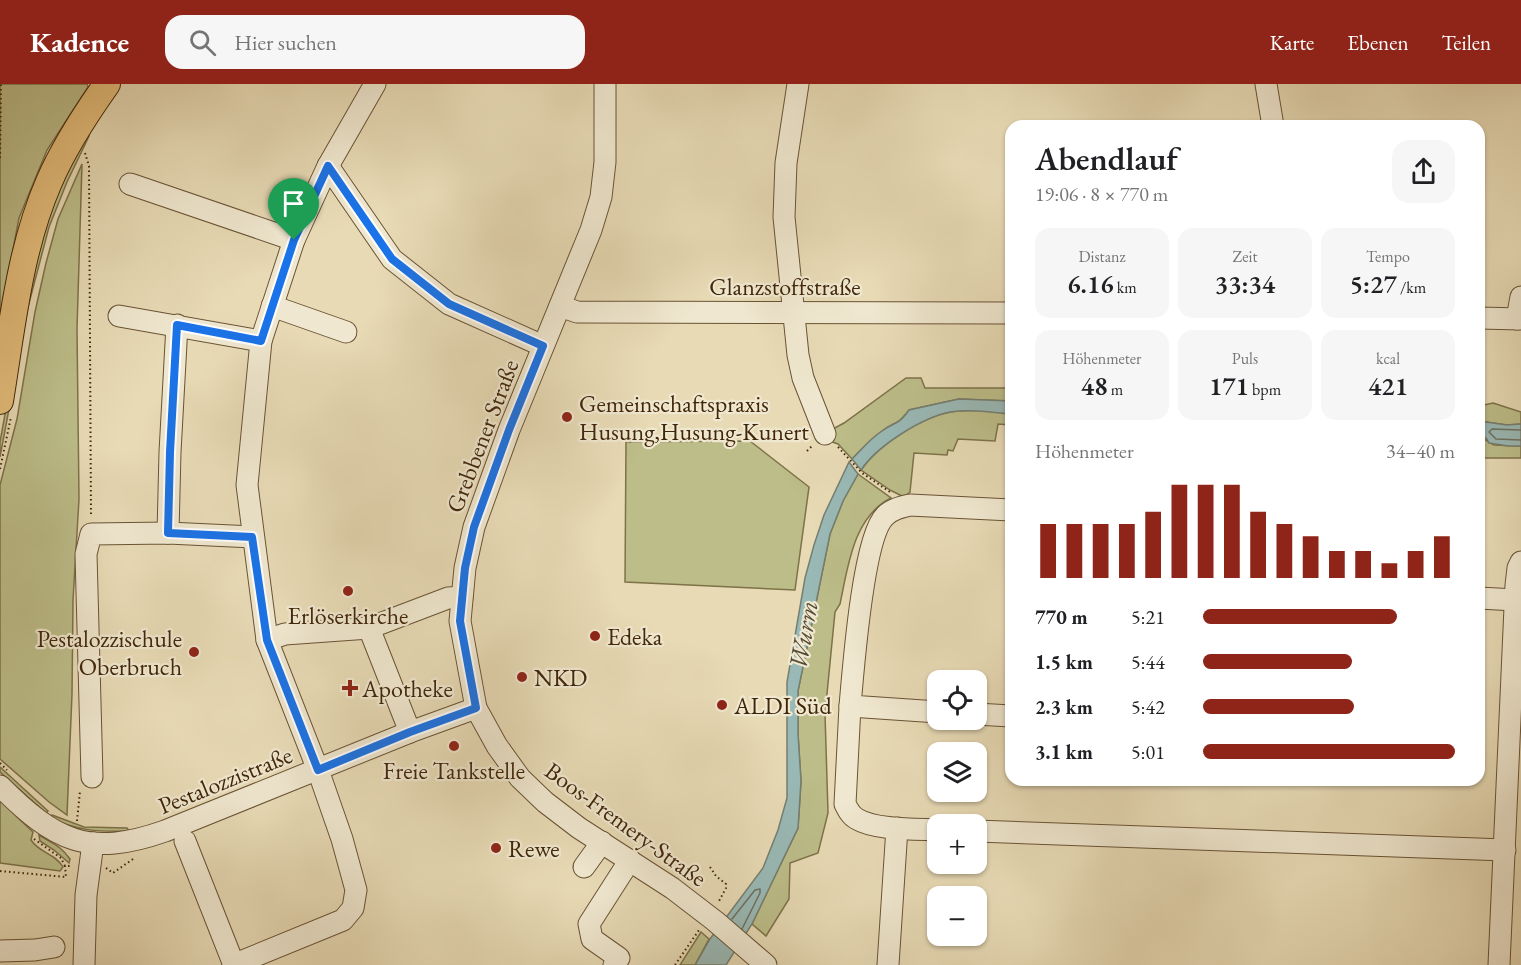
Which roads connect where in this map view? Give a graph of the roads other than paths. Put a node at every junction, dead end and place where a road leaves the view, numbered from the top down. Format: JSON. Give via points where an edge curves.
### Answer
{"nodes":[{"id":1,"x":107,"y":84,"type":"edge"},
{"id":2,"x":374,"y":84,"type":"edge"},
{"id":3,"x":605,"y":84,"type":"edge"},
{"id":4,"x":798,"y":84,"type":"edge"},
{"id":5,"x":1266,"y":84,"type":"edge"},
{"id":6,"x":1272,"y":120,"type":"edge"},
{"id":7,"x":328,"y":166,"type":"junction"},
{"id":8,"x":130,"y":184,"type":"dead end"},
{"id":9,"x":294,"y":240,"type":"junction"},
{"id":10,"x":1521,"y":297,"type":"edge"},
{"id":11,"x":272,"y":306,"type":"junction"},
{"id":12,"x":560,"y":306,"type":"junction"},
{"id":13,"x":795,"y":311,"type":"junction"},
{"id":14,"x":1005,"y":313,"type":"edge"},
{"id":15,"x":119,"y":316,"type":"dead end"},
{"id":16,"x":1485,"y":318,"type":"edge"},
{"id":17,"x":1519,"y":319,"type":"edge"},
{"id":18,"x":177,"y":325,"type":"junction"},
{"id":19,"x":346,"y":332,"type":"dead end"},
{"id":20,"x":261,"y":341,"type":"junction"},
{"id":21,"x":543,"y":346,"type":"junction"},
{"id":22,"x":6,"y":409,"type":"edge"},
{"id":23,"x":825,"y":434,"type":"dead end"},
{"id":24,"x":1005,"y":510,"type":"edge"},
{"id":25,"x":168,"y":533,"type":"junction"},
{"id":26,"x":252,"y":537,"type":"junction"},
{"id":27,"x":1521,"y":562,"type":"edge"},
{"id":28,"x":462,"y":597,"type":"junction"},
{"id":29,"x":1485,"y":598,"type":"edge"},
{"id":30,"x":1515,"y":600,"type":"junction"},
{"id":31,"x":369,"y":628,"type":"junction"},
{"id":32,"x":267,"y":640,"type":"junction"},
{"id":33,"x":850,"y":706,"type":"junction"},
{"id":34,"x":476,"y":708,"type":"junction"},
{"id":35,"x":927,"y":711,"type":"edge"},
{"id":36,"x":987,"y":715,"type":"edge"},
{"id":37,"x":1005,"y":716,"type":"edge"},
{"id":38,"x":410,"y":732,"type":"junction"},
{"id":39,"x":318,"y":770,"type":"junction"},
{"id":40,"x":92,"y":774,"type":"road end"},
{"id":41,"x":0,"y":786,"type":"edge"},
{"id":42,"x":897,"y":828,"type":"junction"},
{"id":43,"x":927,"y":829,"type":"edge"},
{"id":44,"x":987,"y":831,"type":"edge"},
{"id":45,"x":185,"y":841,"type":"dead end"},
{"id":46,"x":93,"y":843,"type":"junction"},
{"id":47,"x":602,"y":843,"type":"junction"},
{"id":48,"x":1505,"y":850,"type":"junction"},
{"id":49,"x":630,"y":860,"type":"junction"},
{"id":50,"x":585,"y":867,"type":"dead end"},
{"id":51,"x":54,"y":947,"type":"dead end"},
{"id":52,"x":0,"y":951,"type":"edge"},
{"id":53,"x":84,"y":965,"type":"edge"},
{"id":54,"x":234,"y":965,"type":"edge"},
{"id":55,"x":614,"y":965,"type":"edge"},
{"id":56,"x":766,"y":965,"type":"edge"},
{"id":57,"x":888,"y":965,"type":"edge"},
{"id":58,"x":1499,"y":965,"type":"edge"}],
"edges":[{"from":1,"to":22,"type":"main road","via":[[78,126],[30,234],[18,290]]},
{"from":2,"to":7,"type":"street"},
{"from":3,"to":12,"type":"street","name":"Grebbener Straße","via":[[606,162],[601,196]]},
{"from":4,"to":13,"type":"street","via":[[786,163],[784,217]]},
{"from":5,"to":6,"type":"street"},
{"from":7,"to":9,"type":"street"},
{"from":7,"to":21,"type":"street","via":[[392,259],[449,304]]},
{"from":8,"to":9,"type":"street"},
{"from":9,"to":11,"type":"street"},
{"from":10,"to":17,"type":"street"},
{"from":11,"to":19,"type":"street"},
{"from":11,"to":20,"type":"street"},
{"from":12,"to":13,"type":"street","name":"Glanzstoffstraße","via":[[577,312]]},
{"from":12,"to":21,"type":"street","name":"Grebbener Straße"},
{"from":13,"to":14,"type":"street","name":"Glanzstoffstraße"},
{"from":13,"to":23,"type":"street","via":[[802,378]]},
{"from":15,"to":18,"type":"street"},
{"from":16,"to":17,"type":"street"},
{"from":18,"to":20,"type":"street"},
{"from":18,"to":25,"type":"street"},
{"from":20,"to":26,"type":"street","via":[[247,485]]},
{"from":21,"to":28,"type":"street","name":"Grebbener Straße","via":[[474,527]]},
{"from":24,"to":33,"type":"street","via":[[910,505],[884,517],[872,540],[856,634]]},
{"from":25,"to":26,"type":"street"},
{"from":25,"to":40,"type":"street","via":[[92,534],[86,554]]},
{"from":26,"to":32,"type":"street"},
{"from":27,"to":30,"type":"street"},
{"from":28,"to":31,"type":"street","via":[[448,598]]},
{"from":28,"to":34,"type":"street","name":"Grebbener Straße","via":[[460,621]]},
{"from":29,"to":30,"type":"street"},
{"from":30,"to":48,"type":"street"},
{"from":31,"to":32,"type":"street","via":[[285,634]]},
{"from":31,"to":38,"type":"street"},
{"from":32,"to":39,"type":"street"},
{"from":33,"to":35,"type":"street"},
{"from":33,"to":42,"type":"street","via":[[845,804],[858,820]]},
{"from":34,"to":38,"type":"street","name":"Pestalozzistraße"},
{"from":34,"to":47,"type":"street","name":"Boos-Fremery-Straße","via":[[520,778],[545,802]]},
{"from":36,"to":37,"type":"street"},
{"from":38,"to":39,"type":"street","name":"Pestalozzistraße"},
{"from":39,"to":46,"type":"street","name":"Pestalozzistraße","via":[[144,838]]},
{"from":39,"to":54,"type":"street","via":[[356,890],[353,908],[343,920]]},
{"from":41,"to":46,"type":"street","name":"Pestalozzistraße","via":[[45,826],[61,835]]},
{"from":42,"to":43,"type":"street"},
{"from":42,"to":57,"type":"street"},
{"from":44,"to":48,"type":"street"},
{"from":45,"to":54,"type":"street"},
{"from":46,"to":53,"type":"street","via":[[88,865]]},
{"from":47,"to":49,"type":"street","name":"Boos-Fremery-Straße"},
{"from":47,"to":50,"type":"street"},
{"from":48,"to":58,"type":"street"},
{"from":49,"to":55,"type":"street","via":[[589,924],[592,939],[619,958]]},
{"from":49,"to":56,"type":"street","name":"Boos-Fremery-Straße","via":[[712,918]]},
{"from":51,"to":52,"type":"street"}]}
